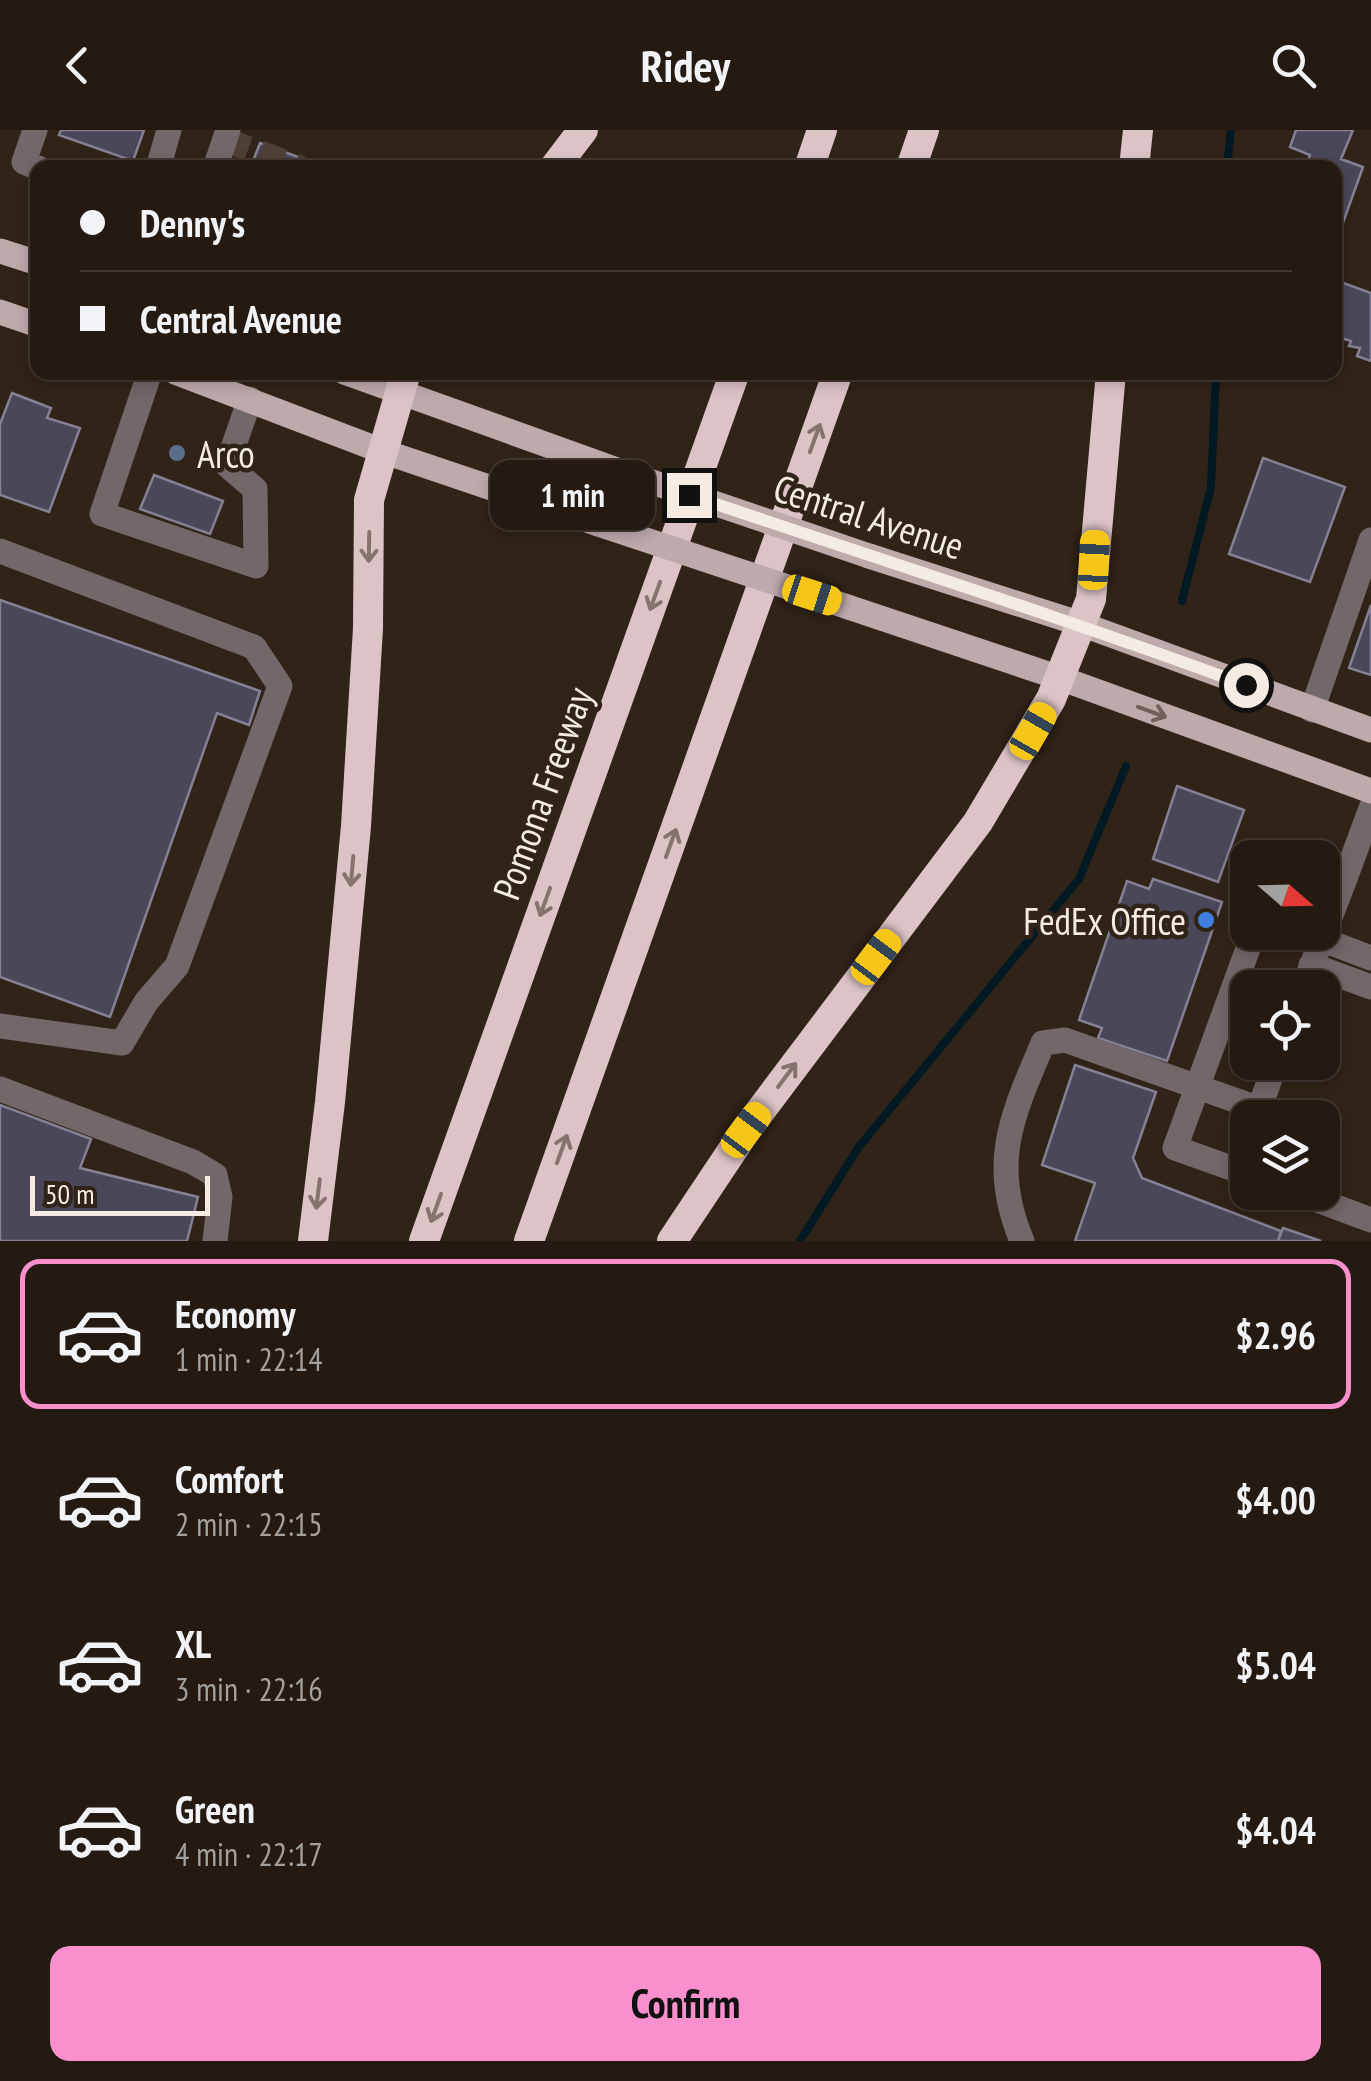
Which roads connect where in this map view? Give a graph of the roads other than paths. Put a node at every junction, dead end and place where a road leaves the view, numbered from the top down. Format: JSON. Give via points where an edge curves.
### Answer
{"nodes":[{"id":1,"x":35,"y":130,"type":"edge"},
{"id":2,"x":169,"y":130,"type":"edge"},
{"id":3,"x":228,"y":130,"type":"edge"},
{"id":4,"x":583,"y":130,"type":"edge"},
{"id":5,"x":822,"y":130,"type":"edge"},
{"id":6,"x":924,"y":130,"type":"edge"},
{"id":7,"x":1138,"y":130,"type":"edge"},
{"id":8,"x":160,"y":160,"type":"edge"},
{"id":9,"x":218,"y":160,"type":"edge"},
{"id":10,"x":560,"y":160,"type":"edge"},
{"id":11,"x":811,"y":160,"type":"edge"},
{"id":12,"x":913,"y":160,"type":"edge"},
{"id":13,"x":1135,"y":160,"type":"edge"},
{"id":14,"x":30,"y":165,"type":"edge"},
{"id":15,"x":0,"y":251,"type":"edge"},
{"id":16,"x":30,"y":260,"type":"edge"},
{"id":17,"x":0,"y":312,"type":"edge"},
{"id":18,"x":30,"y":322,"type":"edge"},
{"id":19,"x":147,"y":380,"type":"edge"},
{"id":20,"x":198,"y":380,"type":"edge"},
{"id":21,"x":732,"y":380,"type":"edge"},
{"id":22,"x":835,"y":380,"type":"edge"},
{"id":23,"x":1110,"y":380,"type":"edge"},
{"id":24,"x":403,"y":382,"type":"edge"},
{"id":25,"x":250,"y":398,"type":"junction"},
{"id":26,"x":382,"y":451,"type":"junction"},
{"id":27,"x":1371,"y":540,"type":"edge"},
{"id":28,"x":0,"y":551,"type":"edge"},
{"id":29,"x":1081,"y":624,"type":"junction"},
{"id":30,"x":1060,"y":678,"type":"junction"},
{"id":31,"x":1312,"y":710,"type":"junction"},
{"id":32,"x":1371,"y":730,"type":"edge"},
{"id":33,"x":1371,"y":791,"type":"edge"},
{"id":34,"x":1371,"y":808,"type":"edge"},
{"id":35,"x":1340,"y":861,"type":"edge"},
{"id":36,"x":1340,"y":946,"type":"edge"},
{"id":37,"x":1248,"y":950,"type":"edge"},
{"id":38,"x":1371,"y":958,"type":"edge"},
{"id":39,"x":1340,"y":981,"type":"edge"},
{"id":40,"x":1371,"y":986,"type":"edge"},
{"id":41,"x":0,"y":1026,"type":"edge"},
{"id":42,"x":1198,"y":1088,"type":"junction"},
{"id":43,"x":0,"y":1089,"type":"edge"},
{"id":44,"x":1230,"y":1101,"type":"edge"},
{"id":45,"x":1230,"y":1168,"type":"edge"},
{"id":46,"x":1340,"y":1208,"type":"edge"},
{"id":47,"x":1371,"y":1220,"type":"edge"},
{"id":48,"x":215,"y":1241,"type":"edge"},
{"id":49,"x":313,"y":1241,"type":"edge"},
{"id":50,"x":424,"y":1241,"type":"edge"},
{"id":51,"x":529,"y":1241,"type":"edge"},
{"id":52,"x":672,"y":1241,"type":"edge"},
{"id":53,"x":1022,"y":1241,"type":"edge"}],
"edges":[{"from":1,"to":14,"type":"lane","via":[[24,162]]},
{"from":2,"to":8,"type":"lane"},
{"from":3,"to":9,"type":"lane"},
{"from":4,"to":10,"type":"highway"},
{"from":5,"to":11,"type":"highway"},
{"from":6,"to":12,"type":"highway"},
{"from":7,"to":13,"type":"highway"},
{"from":15,"to":16,"type":"main road"},
{"from":17,"to":18,"type":"main road"},
{"from":19,"to":25,"type":"lane","via":[[102,514],[256,566],[256,489],[227,465]]},
{"from":20,"to":25,"type":"main road"},
{"from":21,"to":50,"type":"highway","name":"Pomona Freeway","one_way":true},
{"from":51,"to":22,"type":"highway","one_way":true},
{"from":23,"to":29,"type":"highway","via":[[1092,594]]},
{"from":24,"to":26,"type":"highway"},
{"from":24,"to":29,"type":"main road","name":"Central Avenue","bridge":true,"via":[[617,470]]},
{"from":25,"to":26,"type":"main road"},
{"from":26,"to":30,"type":"main road","bridge":true},
{"from":26,"to":49,"type":"highway","one_way":true,"via":[[369,500],[356,826]]},
{"from":27,"to":31,"type":"lane"},
{"from":28,"to":41,"type":"lane","via":[[254,647],[280,686],[177,966],[122,1044]]},
{"from":29,"to":30,"type":"highway"},
{"from":29,"to":31,"type":"main road","name":"Central Avenue"},
{"from":30,"to":33,"type":"main road","one_way":true},
{"from":52,"to":30,"type":"highway","one_way":true,"via":[[746,1130],[978,822]]},
{"from":31,"to":32,"type":"main road","name":"Central Avenue"},
{"from":34,"to":35,"type":"lane"},
{"from":36,"to":38,"type":"lane"},
{"from":37,"to":42,"type":"lane"},
{"from":39,"to":40,"type":"lane"},
{"from":42,"to":44,"type":"lane"},
{"from":42,"to":45,"type":"lane","via":[[1174,1148]]},
{"from":42,"to":53,"type":"lane","via":[[1066,1040],[1043,1043],[1006,1138],[1004,1166]]},
{"from":43,"to":48,"type":"lane","via":[[214,1175],[220,1197]]},
{"from":46,"to":47,"type":"lane"}]}
